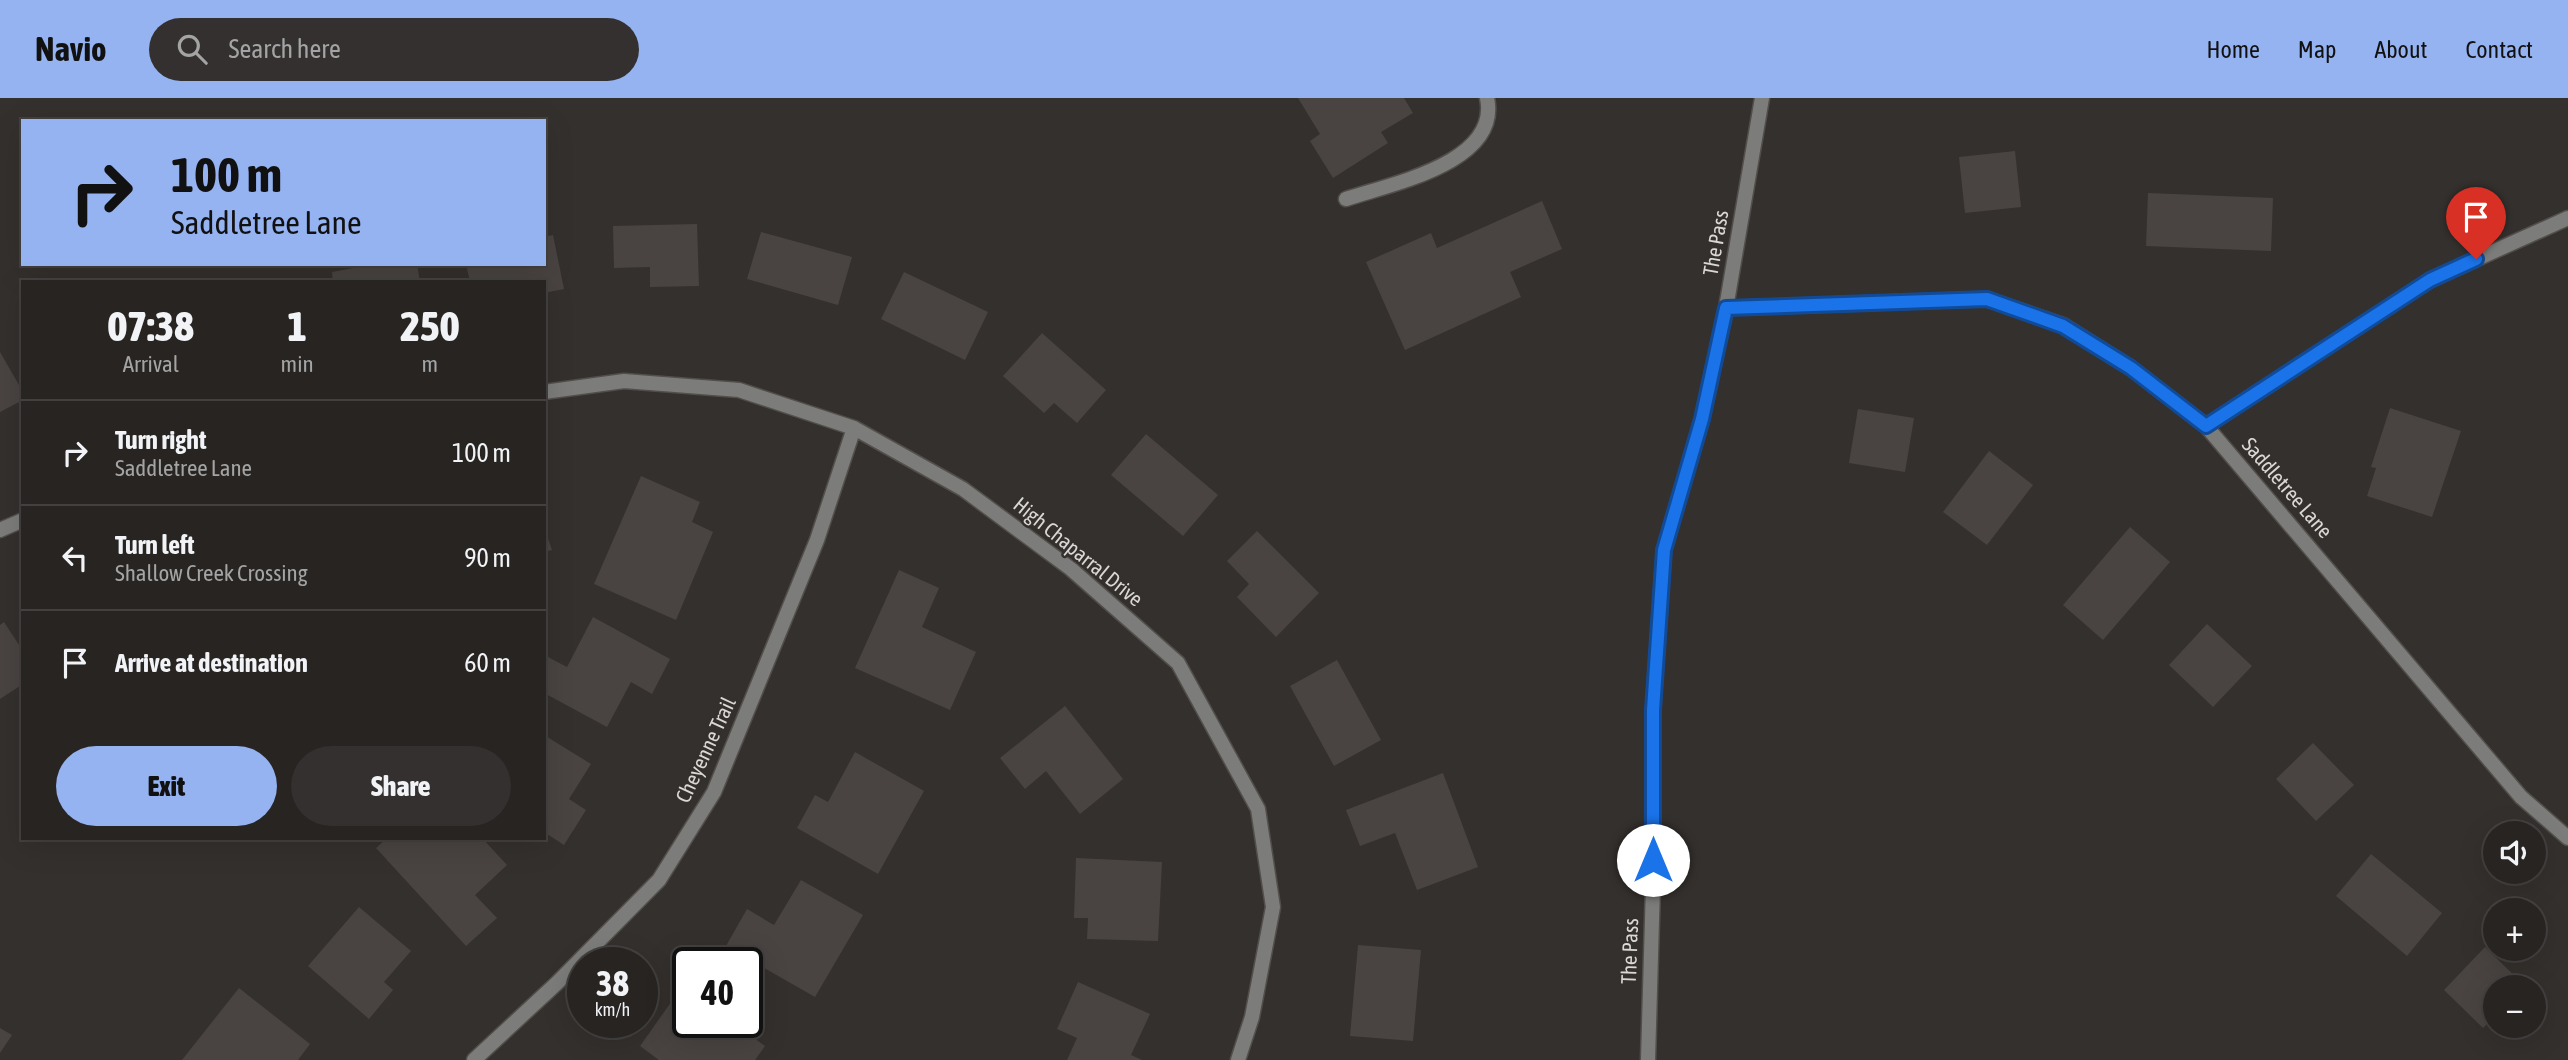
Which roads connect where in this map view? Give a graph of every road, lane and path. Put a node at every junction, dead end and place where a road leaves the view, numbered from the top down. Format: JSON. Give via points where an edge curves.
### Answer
{"nodes":[{"id":1,"x":1487,"y":98,"type":"edge"},
{"id":2,"x":1762,"y":98,"type":"edge"},
{"id":3,"x":1346,"y":199,"type":"dead end"},
{"id":4,"x":2568,"y":218,"type":"edge"},
{"id":5,"x":1726,"y":308,"type":"junction"},
{"id":6,"x":546,"y":392,"type":"edge"},
{"id":7,"x":2206,"y":426,"type":"junction"},
{"id":8,"x":854,"y":428,"type":"junction"},
{"id":9,"x":21,"y":521,"type":"edge"},
{"id":10,"x":0,"y":530,"type":"edge"},
{"id":11,"x":2568,"y":838,"type":"edge"},
{"id":12,"x":474,"y":1060,"type":"edge"},
{"id":13,"x":1238,"y":1060,"type":"edge"},
{"id":14,"x":1648,"y":1060,"type":"edge"}],
"edges":[{"from":1,"to":3,"type":"street","via":[[1483,131],[1464,154],[1432,170]]},
{"from":2,"to":5,"type":"street","name":"The Pass"},
{"from":4,"to":7,"type":"street","via":[[2430,280]]},
{"from":5,"to":7,"type":"street","name":"Saddletree Lane","via":[[1987,299],[2063,326],[2131,368]]},
{"from":5,"to":14,"type":"street","name":"The Pass","via":[[1702,419],[1664,550],[1653,710]]},
{"from":6,"to":8,"type":"street","name":"High Chaparral Drive","via":[[624,381],[739,390]]},
{"from":7,"to":11,"type":"street","name":"Saddletree Lane","via":[[2521,797]]},
{"from":8,"to":12,"type":"street","name":"Cheyenne Trail","via":[[813,552],[714,792],[659,880]]},
{"from":8,"to":13,"type":"street","name":"High Chaparral Drive","via":[[963,489],[1071,569],[1178,663],[1258,809],[1268,871],[1273,907],[1252,1017]]},
{"from":9,"to":10,"type":"street"}]}
